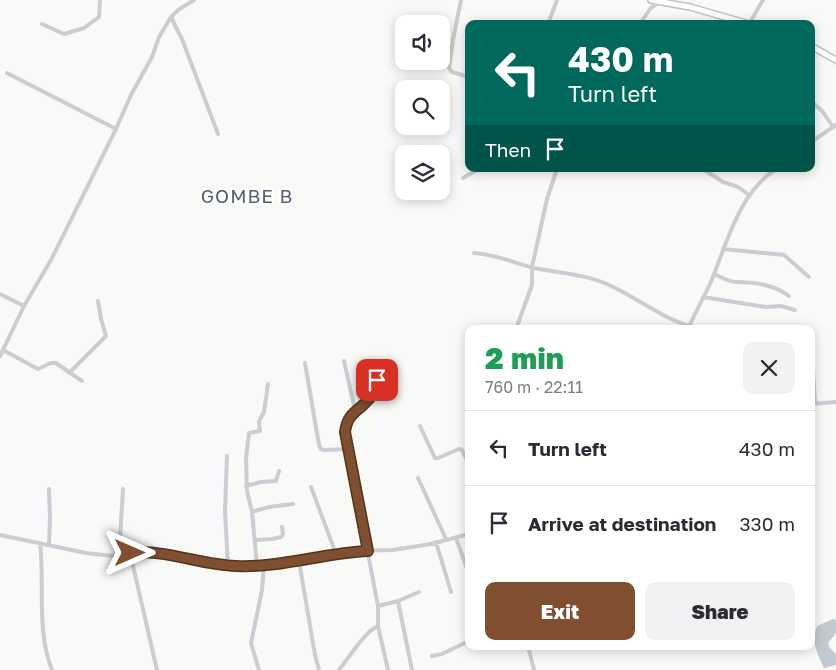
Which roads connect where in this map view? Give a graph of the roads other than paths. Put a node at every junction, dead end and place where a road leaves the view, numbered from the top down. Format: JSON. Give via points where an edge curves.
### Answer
{"nodes":[{"id":1,"x":100,"y":0,"type":"edge"},
{"id":2,"x":194,"y":0,"type":"edge"},
{"id":3,"x":462,"y":0,"type":"edge"},
{"id":4,"x":557,"y":0,"type":"edge"},
{"id":5,"x":651,"y":0,"type":"edge"},
{"id":6,"x":763,"y":0,"type":"edge"},
{"id":7,"x":659,"y":2,"type":"junction"},
{"id":8,"x":171,"y":17,"type":"junction"},
{"id":9,"x":550,"y":20,"type":"edge"},
{"id":10,"x":643,"y":20,"type":"edge"},
{"id":11,"x":735,"y":20,"type":"edge"},
{"id":12,"x":751,"y":20,"type":"edge"},
{"id":13,"x":42,"y":24,"type":"dead end"},
{"id":14,"x":815,"y":48,"type":"edge"},
{"id":15,"x":836,"y":60,"type":"edge"},
{"id":16,"x":7,"y":73,"type":"dead end"},
{"id":17,"x":465,"y":76,"type":"edge"},
{"id":18,"x":815,"y":105,"type":"edge"},
{"id":19,"x":835,"y":126,"type":"edge"},
{"id":20,"x":116,"y":129,"type":"junction"},
{"id":21,"x":218,"y":134,"type":"dead end"},
{"id":22,"x":815,"y":139,"type":"edge"},
{"id":23,"x":473,"y":172,"type":"edge"},
{"id":24,"x":556,"y":172,"type":"edge"},
{"id":25,"x":707,"y":172,"type":"edge"},
{"id":26,"x":772,"y":172,"type":"edge"},
{"id":27,"x":463,"y":178,"type":"dead end"},
{"id":28,"x":749,"y":195,"type":"junction"},
{"id":29,"x":723,"y":249,"type":"junction"},
{"id":30,"x":474,"y":253,"type":"dead end"},
{"id":31,"x":532,"y":267,"type":"junction"},
{"id":32,"x":714,"y":274,"type":"junction"},
{"id":33,"x":809,"y":277,"type":"dead end"},
{"id":34,"x":0,"y":294,"type":"edge"},
{"id":35,"x":789,"y":296,"type":"dead end"},
{"id":36,"x":703,"y":298,"type":"junction"},
{"id":37,"x":98,"y":301,"type":"dead end"},
{"id":38,"x":24,"y":306,"type":"junction"},
{"id":39,"x":795,"y":310,"type":"dead end"},
{"id":40,"x":517,"y":325,"type":"edge"},
{"id":41,"x":682,"y":325,"type":"edge"},
{"id":42,"x":690,"y":325,"type":"edge"},
{"id":43,"x":3,"y":350,"type":"junction"},
{"id":44,"x":0,"y":356,"type":"edge"},
{"id":45,"x":344,"y":361,"type":"dead end"},
{"id":46,"x":305,"y":363,"type":"dead end"},
{"id":47,"x":69,"y":373,"type":"junction"},
{"id":48,"x":377,"y":380,"type":"dead end"},
{"id":49,"x":82,"y":381,"type":"dead end"},
{"id":50,"x":268,"y":384,"type":"dead end"},
{"id":51,"x":836,"y":402,"type":"edge"},
{"id":52,"x":815,"y":403,"type":"edge"},
{"id":53,"x":355,"y":410,"type":"junction"},
{"id":54,"x":420,"y":426,"type":"dead end"},
{"id":55,"x":348,"y":449,"type":"junction"},
{"id":56,"x":227,"y":456,"type":"dead end"},
{"id":57,"x":465,"y":456,"type":"edge"},
{"id":58,"x":279,"y":471,"type":"dead end"},
{"id":59,"x":418,"y":478,"type":"dead end"},
{"id":60,"x":246,"y":486,"type":"junction"},
{"id":61,"x":311,"y":487,"type":"dead end"},
{"id":62,"x":48,"y":489,"type":"dead end"},
{"id":63,"x":123,"y":489,"type":"dead end"},
{"id":64,"x":293,"y":504,"type":"dead end"},
{"id":65,"x":252,"y":512,"type":"junction"},
{"id":66,"x":282,"y":527,"type":"dead end"},
{"id":67,"x":0,"y":535,"type":"edge"},
{"id":68,"x":465,"y":535,"type":"edge"},
{"id":69,"x":456,"y":538,"type":"junction"},
{"id":70,"x":446,"y":539,"type":"junction"},
{"id":71,"x":255,"y":540,"type":"junction"},
{"id":72,"x":436,"y":542,"type":"junction"},
{"id":73,"x":40,"y":543,"type":"junction"},
{"id":74,"x":49,"y":545,"type":"junction"},
{"id":75,"x":368,"y":551,"type":"junction"},
{"id":76,"x":130,"y":553,"type":"junction"},
{"id":77,"x":336,"y":554,"type":"junction"},
{"id":78,"x":119,"y":555,"type":"junction"},
{"id":79,"x":299,"y":561,"type":"junction"},
{"id":80,"x":465,"y":563,"type":"edge"},
{"id":81,"x":264,"y":565,"type":"junction"},
{"id":82,"x":228,"y":566,"type":"junction"},
{"id":83,"x":257,"y":566,"type":"junction"},
{"id":84,"x":419,"y":592,"type":"dead end"},
{"id":85,"x":450,"y":592,"type":"dead end"},
{"id":86,"x":398,"y":601,"type":"junction"},
{"id":87,"x":378,"y":606,"type":"junction"},
{"id":88,"x":378,"y":626,"type":"junction"},
{"id":89,"x":465,"y":643,"type":"edge"},
{"id":90,"x":529,"y":650,"type":"edge"},
{"id":91,"x":432,"y":656,"type":"dead end"},
{"id":92,"x":52,"y":670,"type":"edge"},
{"id":93,"x":157,"y":670,"type":"edge"},
{"id":94,"x":259,"y":670,"type":"edge"},
{"id":95,"x":319,"y":670,"type":"edge"},
{"id":96,"x":339,"y":670,"type":"edge"},
{"id":97,"x":388,"y":670,"type":"edge"},
{"id":98,"x":412,"y":670,"type":"edge"},
{"id":99,"x":534,"y":670,"type":"edge"}],
"edges":[{"from":1,"to":13,"type":"street","via":[[99,17],[84,28],[64,34]]},
{"from":2,"to":8,"type":"street"},
{"from":3,"to":17,"type":"street","via":[[449,68]]},
{"from":4,"to":9,"type":"street"},
{"from":5,"to":7,"type":"street"},
{"from":6,"to":12,"type":"street"},
{"from":7,"to":10,"type":"street"},
{"from":7,"to":11,"type":"street"},
{"from":8,"to":20,"type":"street"},
{"from":8,"to":21,"type":"street"},
{"from":14,"to":15,"type":"street"},
{"from":16,"to":20,"type":"street"},
{"from":18,"to":19,"type":"street"},
{"from":19,"to":22,"type":"street"},
{"from":20,"to":38,"type":"street","via":[[51,260]]},
{"from":23,"to":27,"type":"street"},
{"from":24,"to":31,"type":"street"},
{"from":25,"to":28,"type":"street"},
{"from":26,"to":28,"type":"street"},
{"from":28,"to":29,"type":"street"},
{"from":29,"to":32,"type":"street"},
{"from":29,"to":33,"type":"street","via":[[784,255]]},
{"from":30,"to":31,"type":"street"},
{"from":31,"to":40,"type":"street","via":[[532,285]]},
{"from":31,"to":41,"type":"street","via":[[599,281]]},
{"from":32,"to":35,"type":"street","via":[[736,282],[776,288]]},
{"from":32,"to":36,"type":"street"},
{"from":34,"to":38,"type":"street"},
{"from":36,"to":39,"type":"street"},
{"from":36,"to":42,"type":"street"},
{"from":37,"to":47,"type":"street","via":[[106,336]]},
{"from":38,"to":43,"type":"street"},
{"from":43,"to":44,"type":"street"},
{"from":43,"to":47,"type":"street","via":[[38,369],[53,363]]},
{"from":45,"to":53,"type":"street"},
{"from":46,"to":55,"type":"street","via":[[319,446],[324,450]]},
{"from":47,"to":49,"type":"street"},
{"from":48,"to":53,"type":"street","via":[[378,388]]},
{"from":50,"to":60,"type":"street","via":[[264,412],[259,421],[260,431],[249,433]]},
{"from":51,"to":52,"type":"street"},
{"from":53,"to":55,"type":"street","via":[[346,426]]},
{"from":54,"to":57,"type":"street","via":[[435,458],[459,448]]},
{"from":55,"to":75,"type":"street"},
{"from":56,"to":82,"type":"street"},
{"from":58,"to":60,"type":"street","via":[[277,481]]},
{"from":59,"to":70,"type":"street"},
{"from":60,"to":65,"type":"street"},
{"from":61,"to":77,"type":"street"},
{"from":62,"to":74,"type":"street"},
{"from":63,"to":78,"type":"street"},
{"from":64,"to":65,"type":"street"},
{"from":65,"to":71,"type":"street"},
{"from":66,"to":71,"type":"street","via":[[281,537]]},
{"from":67,"to":73,"type":"street"},
{"from":68,"to":69,"type":"street"},
{"from":69,"to":70,"type":"street"},
{"from":69,"to":80,"type":"street"},
{"from":70,"to":72,"type":"street"},
{"from":71,"to":83,"type":"street"},
{"from":72,"to":75,"type":"street"},
{"from":72,"to":85,"type":"street"},
{"from":73,"to":74,"type":"street"},
{"from":73,"to":92,"type":"street","via":[[43,632]]},
{"from":74,"to":78,"type":"street","via":[[86,553]]},
{"from":75,"to":77,"type":"street"},
{"from":75,"to":87,"type":"street"},
{"from":76,"to":78,"type":"street"},
{"from":76,"to":82,"type":"street","via":[[163,554]]},
{"from":76,"to":93,"type":"street"},
{"from":77,"to":79,"type":"street"},
{"from":79,"to":81,"type":"street"},
{"from":79,"to":95,"type":"street"},
{"from":81,"to":83,"type":"street"},
{"from":81,"to":94,"type":"street","via":[[250,643]]},
{"from":82,"to":83,"type":"street"},
{"from":84,"to":86,"type":"street"},
{"from":86,"to":87,"type":"street"},
{"from":86,"to":98,"type":"street"},
{"from":87,"to":88,"type":"street"},
{"from":88,"to":96,"type":"street","via":[[360,642]]},
{"from":88,"to":97,"type":"street"},
{"from":89,"to":91,"type":"street"},
{"from":90,"to":99,"type":"street"}]}
